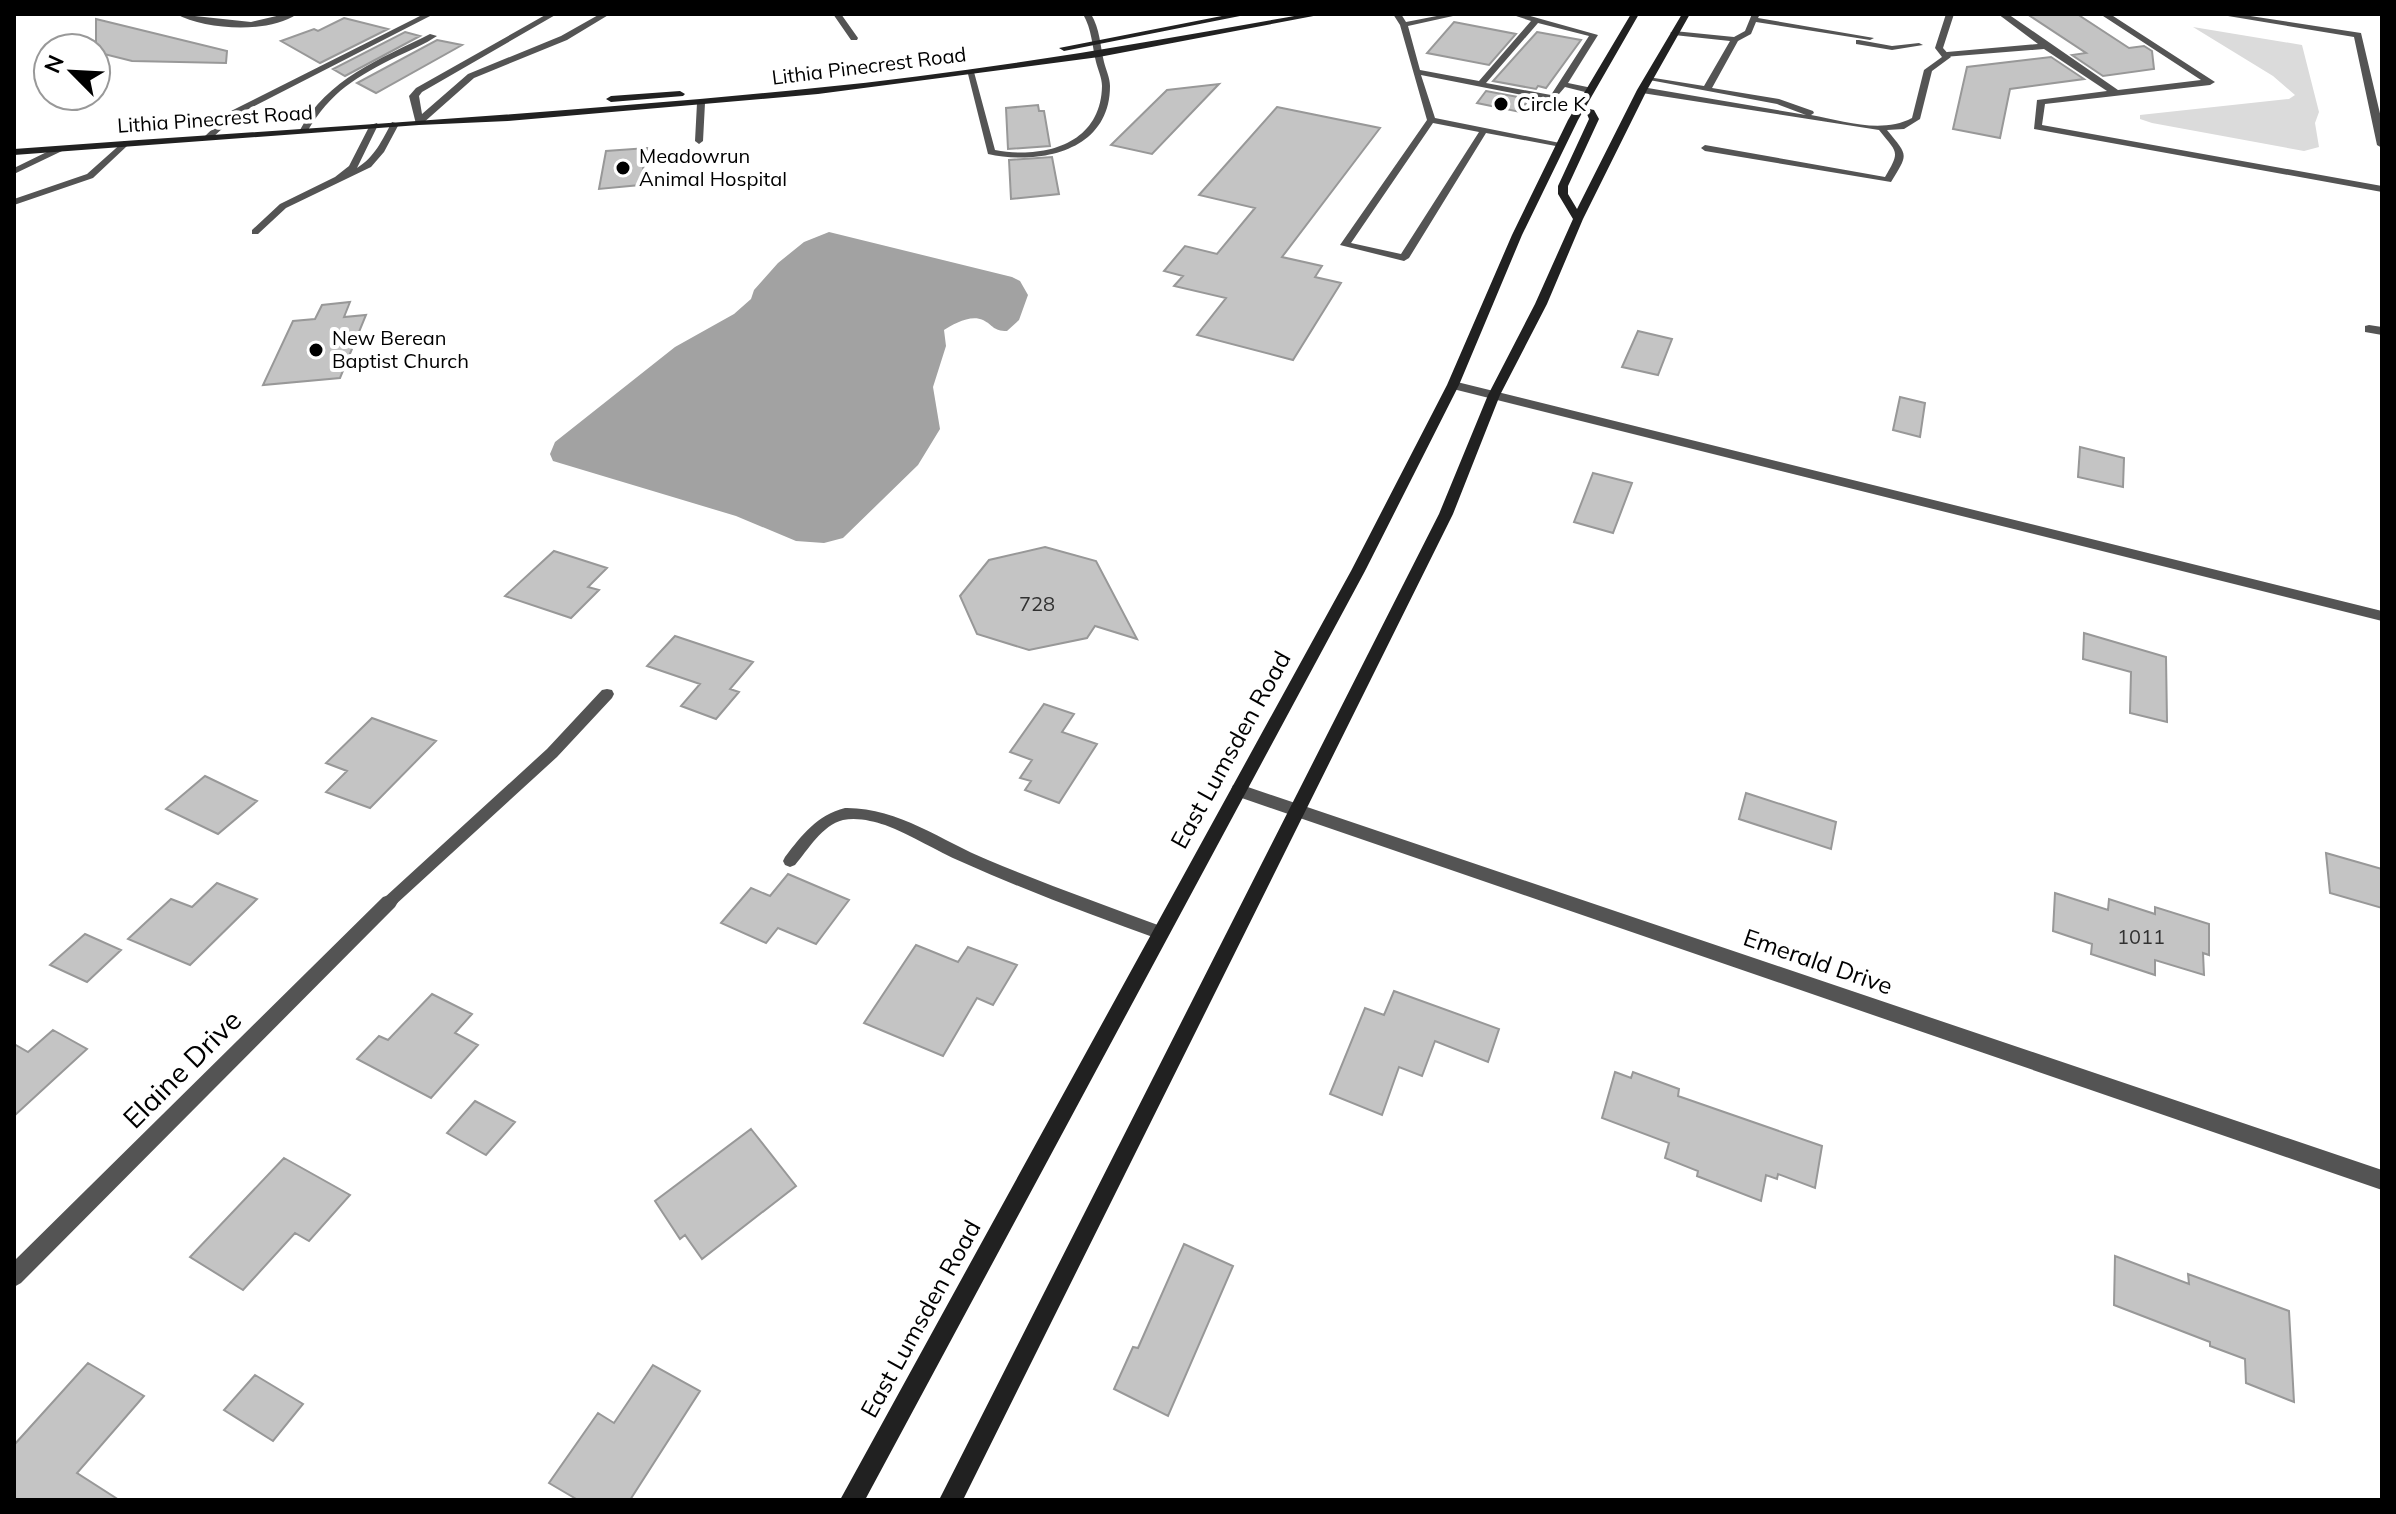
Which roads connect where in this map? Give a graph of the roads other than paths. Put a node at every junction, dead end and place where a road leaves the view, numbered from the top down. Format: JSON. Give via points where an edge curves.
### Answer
{"nodes":[{"id":1,"x":180,"y":14,"type":"edge"},
{"id":2,"x":293,"y":14,"type":"edge"},
{"id":3,"x":430,"y":14,"type":"edge"},
{"id":4,"x":553,"y":14,"type":"edge"},
{"id":5,"x":837,"y":14,"type":"edge"},
{"id":6,"x":1087,"y":14,"type":"edge"},
{"id":7,"x":1246,"y":14,"type":"edge"},
{"id":8,"x":1320,"y":14,"type":"edge"},
{"id":9,"x":1397,"y":14,"type":"edge"},
{"id":10,"x":1458,"y":14,"type":"edge"},
{"id":11,"x":1514,"y":14,"type":"edge"},
{"id":12,"x":1635,"y":14,"type":"edge"},
{"id":13,"x":1686,"y":14,"type":"edge"},
{"id":14,"x":1950,"y":14,"type":"edge"},
{"id":15,"x":2002,"y":14,"type":"edge"},
{"id":16,"x":2104,"y":14,"type":"edge"},
{"id":17,"x":2220,"y":14,"type":"edge"},
{"id":18,"x":602,"y":15,"type":"edge"},
{"id":19,"x":1755,"y":17,"type":"edge"},
{"id":20,"x":1536,"y":20,"type":"junction"},
{"id":21,"x":1404,"y":25,"type":"junction"},
{"id":22,"x":1825,"y":30,"type":"junction"},
{"id":23,"x":1674,"y":33,"type":"junction"},
{"id":24,"x":433,"y":36,"type":"dead end"},
{"id":25,"x":854,"y":38,"type":"dead end"},
{"id":26,"x":1870,"y":38,"type":"dead end"},
{"id":27,"x":1735,"y":39,"type":"junction"},
{"id":28,"x":1893,"y":41,"type":"dead end"},
{"id":29,"x":1098,"y":42,"type":"junction"},
{"id":30,"x":1919,"y":45,"type":"junction"},
{"id":31,"x":2046,"y":46,"type":"junction"},
{"id":32,"x":1943,"y":51,"type":"junction"},
{"id":33,"x":1099,"y":54,"type":"junction"},
{"id":34,"x":970,"y":72,"type":"junction"},
{"id":35,"x":1416,"y":72,"type":"junction"},
{"id":36,"x":1648,"y":79,"type":"junction"},
{"id":37,"x":1481,"y":84,"type":"junction"},
{"id":38,"x":1563,"y":84,"type":"junction"},
{"id":39,"x":746,"y":89,"type":"junction"},
{"id":40,"x":1707,"y":89,"type":"junction"},
{"id":41,"x":1589,"y":90,"type":"junction"},
{"id":42,"x":1642,"y":90,"type":"junction"},
{"id":43,"x":2116,"y":93,"type":"junction"},
{"id":44,"x":701,"y":103,"type":"junction"},
{"id":45,"x":1579,"y":109,"type":"junction"},
{"id":46,"x":1431,"y":120,"type":"junction"},
{"id":47,"x":1825,"y":120,"type":"junction"},
{"id":48,"x":419,"y":122,"type":"junction"},
{"id":49,"x":395,"y":124,"type":"junction"},
{"id":50,"x":374,"y":125,"type":"junction"},
{"id":51,"x":1882,"y":129,"type":"junction"},
{"id":52,"x":304,"y":130,"type":"junction"},
{"id":53,"x":1484,"y":130,"type":"junction"},
{"id":54,"x":208,"y":137,"type":"junction"},
{"id":55,"x":699,"y":141,"type":"dead end"},
{"id":56,"x":124,"y":144,"type":"junction"},
{"id":57,"x":1561,"y":144,"type":"junction"},
{"id":58,"x":2382,"y":145,"type":"edge"},
{"id":59,"x":1705,"y":148,"type":"dead end"},
{"id":60,"x":59,"y":149,"type":"junction"},
{"id":61,"x":14,"y":152,"type":"edge"},
{"id":62,"x":14,"y":171,"type":"edge"},
{"id":63,"x":338,"y":179,"type":"junction"},
{"id":64,"x":2382,"y":189,"type":"edge"},
{"id":65,"x":14,"y":202,"type":"edge"},
{"id":66,"x":1578,"y":219,"type":"junction"},
{"id":67,"x":255,"y":232,"type":"dead end"},
{"id":68,"x":1453,"y":385,"type":"junction"},
{"id":69,"x":1494,"y":395,"type":"junction"},
{"id":70,"x":2382,"y":616,"type":"edge"},
{"id":71,"x":607,"y":694,"type":"dead end"},
{"id":72,"x":1239,"y":790,"type":"junction"},
{"id":73,"x":1296,"y":810,"type":"junction"},
{"id":74,"x":790,"y":861,"type":"dead end"},
{"id":75,"x":389,"y":902,"type":"joint"},
{"id":76,"x":1161,"y":933,"type":"junction"},
{"id":77,"x":2382,"y":1180,"type":"edge"},
{"id":78,"x":14,"y":1276,"type":"edge"},
{"id":79,"x":852,"y":1500,"type":"edge"},
{"id":80,"x":951,"y":1500,"type":"edge"}],
"edges":[{"from":1,"to":2,"type":"street","via":[[233,26],[272,25]]},
{"from":3,"to":54,"type":"lane","via":[[234,113]]},
{"from":4,"to":48,"type":"street","via":[[419,90],[414,96]]},
{"from":5,"to":25,"type":"lane"},
{"from":6,"to":29,"type":"lane"},
{"from":7,"to":29,"type":"main road","name":"Lithia Pinecrest Road"},
{"from":8,"to":33,"type":"main road","name":"Lithia Pinecrest Road"},
{"from":9,"to":21,"type":"lane"},
{"from":10,"to":21,"type":"lane"},
{"from":11,"to":20,"type":"lane"},
{"from":12,"to":41,"type":"main road","name":"East Lumsden Road"},
{"from":13,"to":23,"type":"main road"},
{"from":14,"to":32,"type":"lane"},
{"from":15,"to":31,"type":"street"},
{"from":16,"to":43,"type":"street","via":[[2210,82]]},
{"from":17,"to":58,"type":"street","via":[[2358,35]]},
{"from":18,"to":48,"type":"street","via":[[564,38],[471,76]]},
{"from":19,"to":22,"type":"lane"},
{"from":19,"to":27,"type":"lane","via":[[1748,32]]},
{"from":20,"to":37,"type":"lane"},
{"from":20,"to":38,"type":"lane","via":[[1594,35]]},
{"from":21,"to":35,"type":"lane"},
{"from":22,"to":26,"type":"lane"},
{"from":22,"to":30,"type":"lane","via":[[1844,40],[1892,48]]},
{"from":23,"to":27,"type":"lane"},
{"from":23,"to":36,"type":"main road"},
{"from":24,"to":52,"type":"lane","via":[[325,96]]},
{"from":27,"to":40,"type":"lane"},
{"from":28,"to":30,"type":"lane"},
{"from":29,"to":33,"type":"lane"},
{"from":29,"to":39,"type":"main road","name":"Lithia Pinecrest Road","via":[[929,69]]},
{"from":30,"to":32,"type":"lane"},
{"from":31,"to":32,"type":"street"},
{"from":31,"to":43,"type":"street"},
{"from":32,"to":51,"type":"lane","via":[[1926,74],[1916,119]]},
{"from":33,"to":34,"type":"main road","name":"Lithia Pinecrest Road"},
{"from":33,"to":34,"type":"lane","via":[[1106,86],[1099,118],[1083,138],[1042,156],[991,152]]},
{"from":34,"to":44,"type":"main road","name":"Lithia Pinecrest Road"},
{"from":35,"to":37,"type":"lane"},
{"from":35,"to":46,"type":"lane"},
{"from":36,"to":40,"type":"lane"},
{"from":36,"to":42,"type":"main road"},
{"from":37,"to":38,"type":"lane","via":[[1553,98]]},
{"from":38,"to":41,"type":"lane"},
{"from":39,"to":44,"type":"main road","via":[[718,93]]},
{"from":39,"to":48,"type":"main road","name":"Lithia Pinecrest Road","via":[[511,108]]},
{"from":40,"to":47,"type":"lane","via":[[1779,102]]},
{"from":41,"to":45,"type":"main road","name":"East Lumsden Road"},
{"from":42,"to":47,"type":"lane"},
{"from":42,"to":66,"type":"main road"},
{"from":43,"to":64,"type":"street","via":[[2040,102],[2037,127]]},
{"from":44,"to":48,"type":"main road","name":"Lithia Pinecrest Road"},
{"from":44,"to":55,"type":"lane"},
{"from":45,"to":57,"type":"main road","name":"East Lumsden Road"},
{"from":45,"to":66,"type":"main road","via":[[1591,112],[1594,119],[1563,186]]},
{"from":46,"to":53,"type":"lane"},
{"from":46,"to":53,"type":"lane","via":[[1345,245],[1404,258]]},
{"from":47,"to":51,"type":"lane"},
{"from":48,"to":49,"type":"main road","name":"Lithia Pinecrest Road"},
{"from":49,"to":50,"type":"main road","name":"Lithia Pinecrest Road"},
{"from":49,"to":63,"type":"lane","via":[[376,160]]},
{"from":50,"to":52,"type":"main road","name":"Lithia Pinecrest Road"},
{"from":50,"to":63,"type":"lane","via":[[353,167]]},
{"from":51,"to":59,"type":"lane","via":[[1900,151],[1888,180]]},
{"from":52,"to":54,"type":"main road","name":"Lithia Pinecrest Road"},
{"from":53,"to":57,"type":"lane"},
{"from":54,"to":56,"type":"main road","name":"Lithia Pinecrest Road"},
{"from":56,"to":60,"type":"main road","name":"Lithia Pinecrest Road"},
{"from":56,"to":65,"type":"lane","via":[[90,176]]},
{"from":57,"to":68,"type":"main road","name":"East Lumsden Road"},
{"from":60,"to":61,"type":"main road","name":"Lithia Pinecrest Road"},
{"from":60,"to":62,"type":"lane"},
{"from":63,"to":67,"type":"lane","via":[[283,206]]},
{"from":66,"to":69,"type":"main road"},
{"from":68,"to":69,"type":"street"},
{"from":68,"to":72,"type":"main road","name":"East Lumsden Road"},
{"from":69,"to":70,"type":"street"},
{"from":69,"to":73,"type":"main road","via":[[1446,514]]},
{"from":71,"to":75,"type":"lane","via":[[552,753]]},
{"from":72,"to":73,"type":"street","name":"Emerald Drive"},
{"from":72,"to":76,"type":"main road","name":"East Lumsden Road"},
{"from":73,"to":77,"type":"street","name":"Emerald Drive"},
{"from":73,"to":80,"type":"main road"},
{"from":74,"to":76,"type":"lane","via":[[819,827],[842,814],[856,814]]},
{"from":75,"to":78,"type":"street","name":"Elaine Drive"},
{"from":76,"to":79,"type":"main road","name":"East Lumsden Road"}]}
